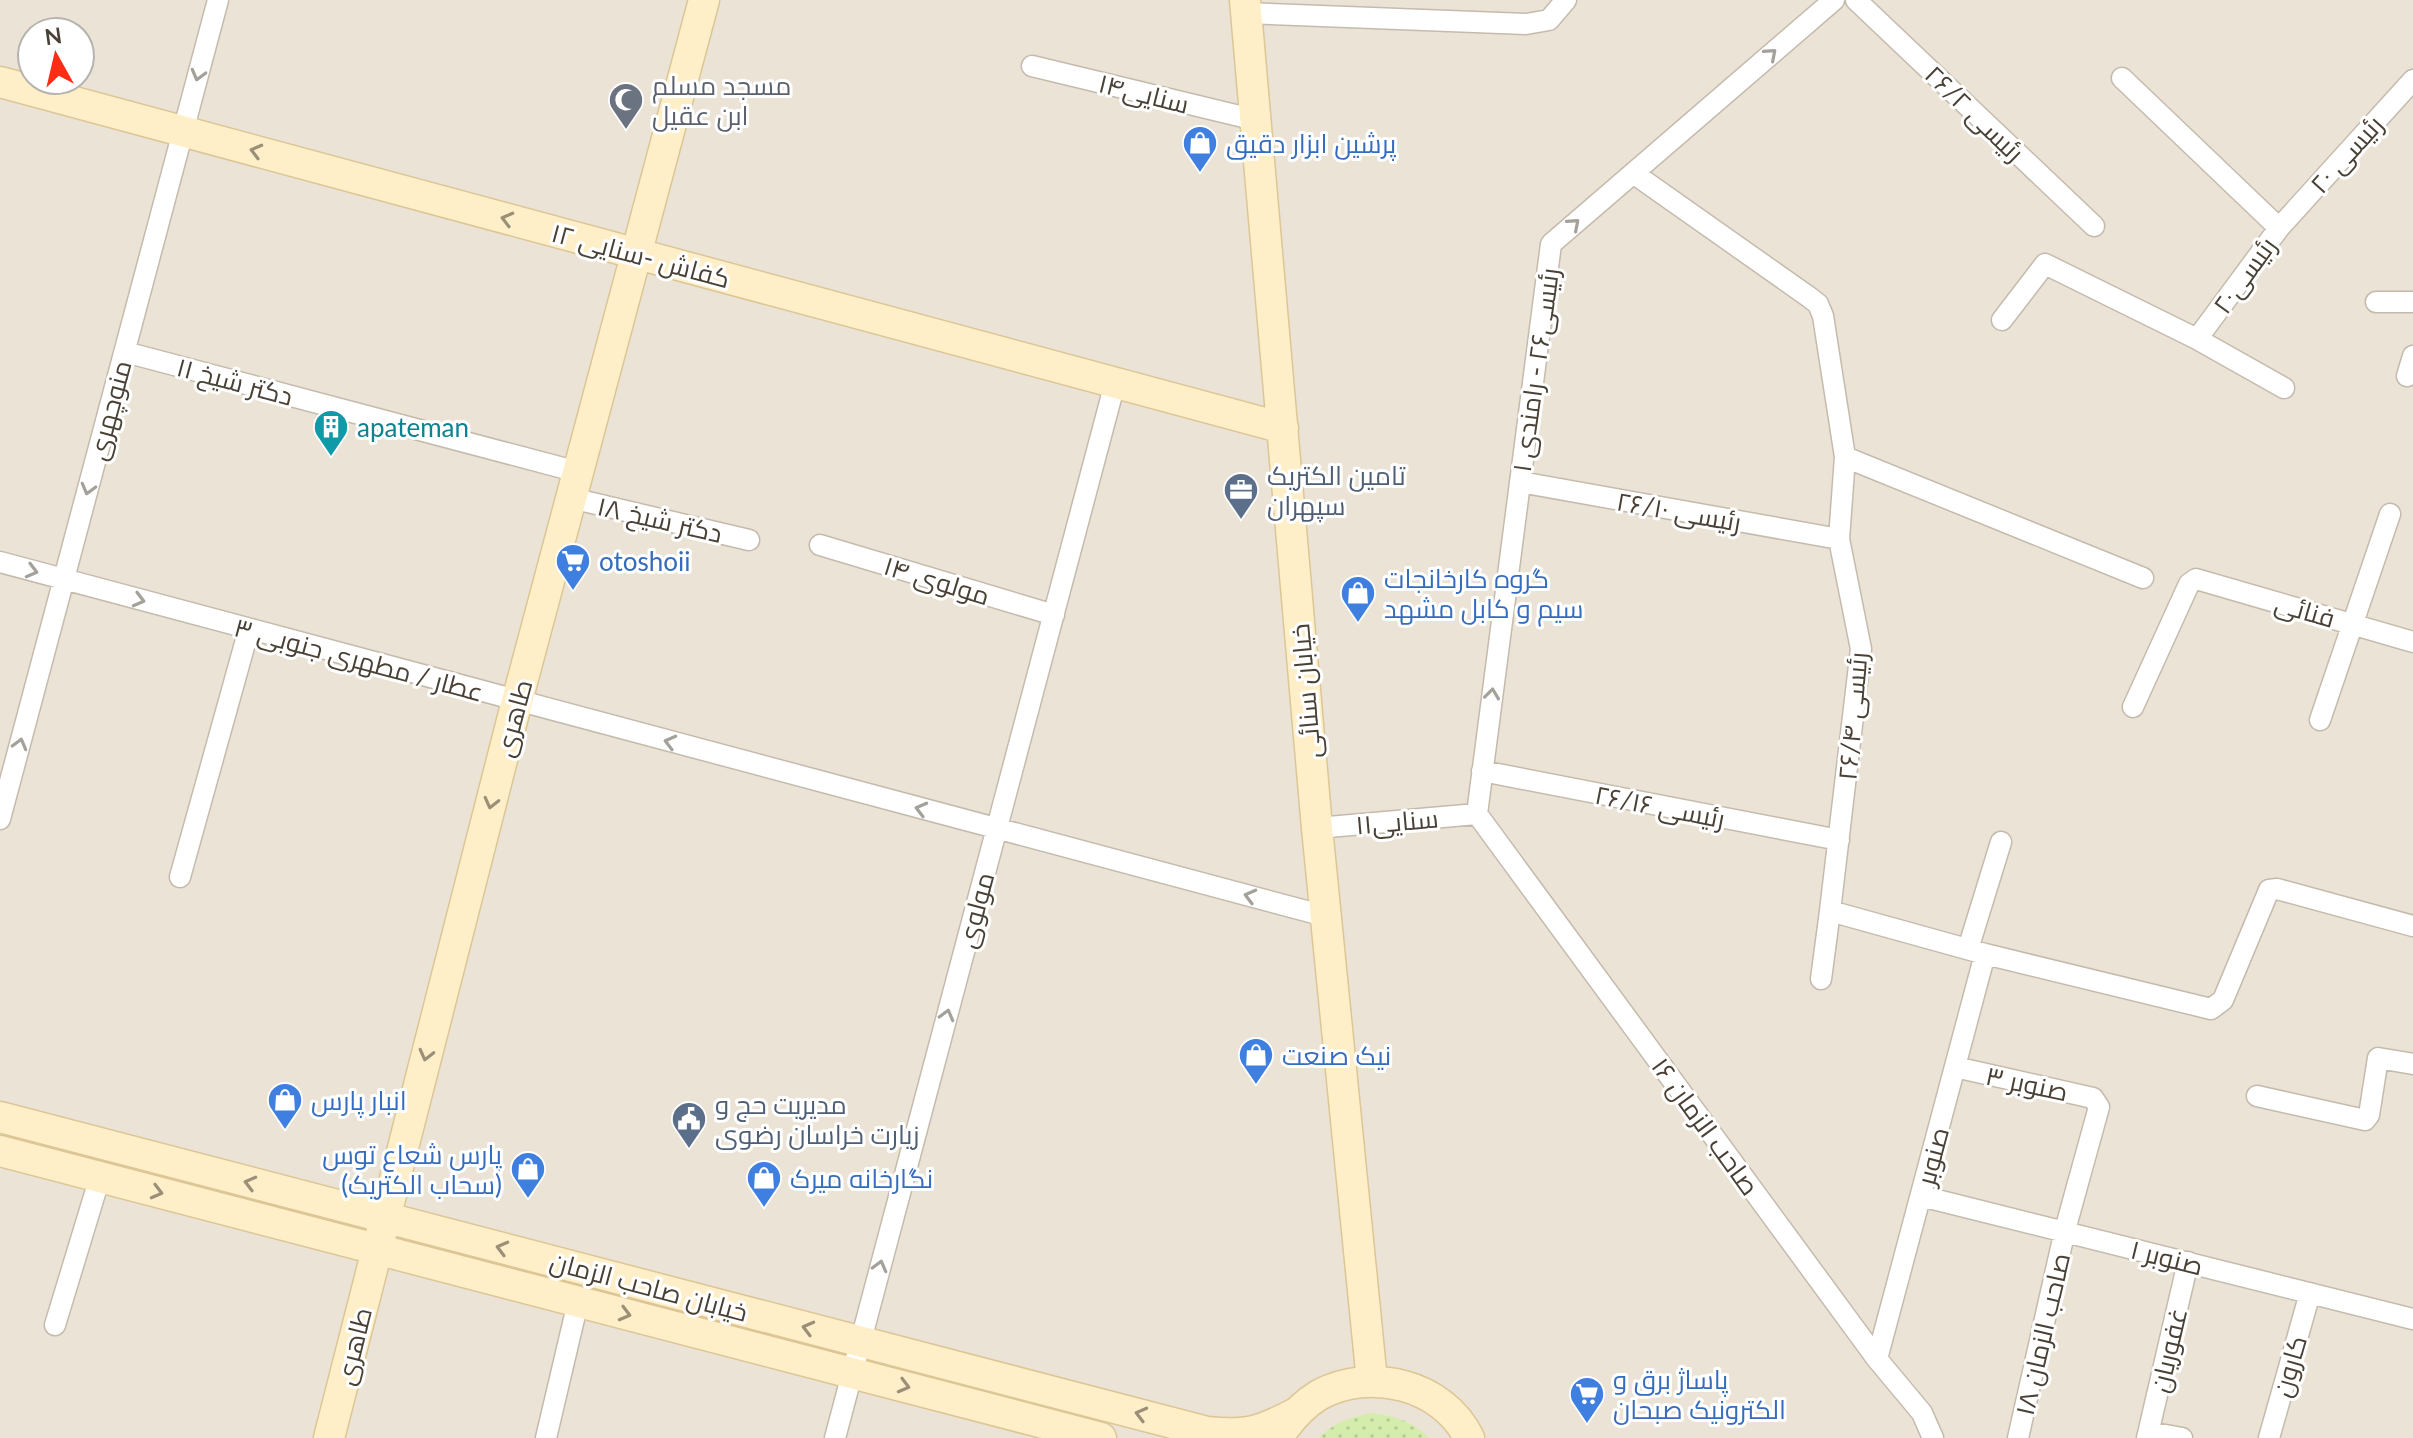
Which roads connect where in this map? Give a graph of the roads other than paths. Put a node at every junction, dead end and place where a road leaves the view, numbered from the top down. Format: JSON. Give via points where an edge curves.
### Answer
{"nodes":[{"id":1,"x":218,"y":0,"type":"edge"},
{"id":2,"x":704,"y":0,"type":"edge"},
{"id":3,"x":1566,"y":0,"type":"edge"},
{"id":4,"x":1834,"y":0,"type":"edge"},
{"id":5,"x":1856,"y":0,"type":"edge"},
{"id":6,"x":1246,"y":6,"type":"edge"},
{"id":7,"x":1032,"y":66,"type":"dead end"},
{"id":8,"x":2122,"y":78,"type":"dead end"},
{"id":9,"x":2413,"y":80,"type":"edge"},
{"id":10,"x":0,"y":82,"type":"edge"},
{"id":11,"x":1256,"y":120,"type":"junction"},
{"id":12,"x":183,"y":132,"type":"junction"},
{"id":13,"x":1633,"y":173,"type":"junction"},
{"id":14,"x":2094,"y":226,"type":"dead end"},
{"id":15,"x":2279,"y":228,"type":"junction"},
{"id":16,"x":636,"y":254,"type":"junction"},
{"id":17,"x":2376,"y":302,"type":"dead end"},
{"id":18,"x":2413,"y":302,"type":"edge"},
{"id":19,"x":2002,"y":320,"type":"dead end"},
{"id":20,"x":2197,"y":339,"type":"junction"},
{"id":21,"x":125,"y":352,"type":"junction"},
{"id":22,"x":2413,"y":356,"type":"edge"},
{"id":23,"x":2407,"y":376,"type":"dead end"},
{"id":24,"x":1115,"y":383,"type":"junction"},
{"id":25,"x":2284,"y":388,"type":"dead end"},
{"id":26,"x":1283,"y":428,"type":"junction"},
{"id":27,"x":1845,"y":457,"type":"junction"},
{"id":28,"x":1520,"y":482,"type":"junction"},
{"id":29,"x":575,"y":485,"type":"junction"},
{"id":30,"x":2390,"y":514,"type":"dead end"},
{"id":31,"x":1839,"y":539,"type":"junction"},
{"id":32,"x":749,"y":540,"type":"dead end"},
{"id":33,"x":820,"y":545,"type":"dead end"},
{"id":34,"x":0,"y":562,"type":"edge"},
{"id":35,"x":2143,"y":578,"type":"dead end"},
{"id":36,"x":64,"y":580,"type":"junction"},
{"id":37,"x":1054,"y":615,"type":"junction"},
{"id":38,"x":2355,"y":625,"type":"junction"},
{"id":39,"x":249,"y":629,"type":"junction"},
{"id":40,"x":2413,"y":642,"type":"edge"},
{"id":41,"x":517,"y":701,"type":"junction"},
{"id":42,"x":2133,"y":707,"type":"dead end"},
{"id":43,"x":2320,"y":720,"type":"dead end"},
{"id":44,"x":1482,"y":771,"type":"junction"},
{"id":45,"x":1477,"y":814,"type":"junction"},
{"id":46,"x":0,"y":819,"type":"edge"},
{"id":47,"x":1317,"y":828,"type":"junction"},
{"id":48,"x":997,"y":829,"type":"junction"},
{"id":49,"x":1839,"y":840,"type":"junction"},
{"id":50,"x":2001,"y":842,"type":"dead end"},
{"id":51,"x":180,"y":877,"type":"dead end"},
{"id":52,"x":1830,"y":911,"type":"junction"},
{"id":53,"x":1325,"y":916,"type":"junction"},
{"id":54,"x":2413,"y":926,"type":"edge"},
{"id":55,"x":1977,"y":952,"type":"junction"},
{"id":56,"x":1821,"y":979,"type":"dead end"},
{"id":57,"x":2413,"y":1064,"type":"edge"},
{"id":58,"x":1955,"y":1067,"type":"junction"},
{"id":59,"x":2257,"y":1096,"type":"dead end"},
{"id":60,"x":2098,"y":1101,"type":"joint"},
{"id":61,"x":0,"y":1117,"type":"edge"},
{"id":62,"x":0,"y":1151,"type":"edge"},
{"id":63,"x":100,"y":1177,"type":"junction"},
{"id":64,"x":1921,"y":1196,"type":"junction"},
{"id":65,"x":385,"y":1218,"type":"junction"},
{"id":66,"x":2065,"y":1230,"type":"junction"},
{"id":67,"x":377,"y":1249,"type":"junction"},
{"id":68,"x":2188,"y":1262,"type":"junction"},
{"id":69,"x":2310,"y":1293,"type":"junction"},
{"id":70,"x":578,"y":1302,"type":"junction"},
{"id":71,"x":2413,"y":1319,"type":"edge"},
{"id":72,"x":55,"y":1325,"type":"dead end"},
{"id":73,"x":860,"y":1341,"type":"junction"},
{"id":74,"x":1877,"y":1359,"type":"junction"},
{"id":75,"x":852,"y":1373,"type":"junction"},
{"id":76,"x":1372,"y":1381,"type":"junction"},
{"id":77,"x":1296,"y":1413,"type":"junction"},
{"id":78,"x":1057,"y":1432,"type":"edge"},
{"id":79,"x":2148,"y":1435,"type":"edge"},
{"id":80,"x":329,"y":1438,"type":"edge"},
{"id":81,"x":546,"y":1438,"type":"edge"},
{"id":82,"x":835,"y":1438,"type":"edge"},
{"id":83,"x":1101,"y":1438,"type":"edge"},
{"id":84,"x":1278,"y":1438,"type":"edge"},
{"id":85,"x":1469,"y":1438,"type":"edge"},
{"id":86,"x":1933,"y":1438,"type":"edge"},
{"id":87,"x":2018,"y":1438,"type":"edge"},
{"id":88,"x":2182,"y":1438,"type":"edge"},
{"id":89,"x":2269,"y":1438,"type":"edge"}],
"edges":[{"from":1,"to":12,"type":"street","name":"منوچهری","one_way":true},
{"from":2,"to":16,"type":"street","name":"طاهری"},
{"from":3,"to":6,"type":"street","via":[[1549,20],[1526,24]]},
{"from":13,"to":4,"type":"street","name":"رئیسی۲۶ - رامندی ۱","one_way":true},
{"from":5,"to":14,"type":"street","name":"رئیسی ۲۶/۲"},
{"from":6,"to":11,"type":"street","name":"خیابان سنائی"},
{"from":7,"to":11,"type":"street","name":"سنایی۱۴"},
{"from":8,"to":15,"type":"street","name":"رئیسی۲۰"},
{"from":9,"to":15,"type":"street","name":"رئیسی ۲۰"},
{"from":10,"to":12,"type":"street","name":"کفاش -سنایی ۱۲"},
{"from":11,"to":26,"type":"street","name":"خیابان سنائی"},
{"from":16,"to":12,"type":"street","name":"کفاش -سنایی ۱۲","one_way":true},
{"from":12,"to":21,"type":"street","name":"منوچهری"},
{"from":13,"to":27,"type":"street","name":"رئیسی ۲۶/۴","via":[[1818,304]]},
{"from":28,"to":13,"type":"street","name":"رئیسی۲۶ - رامندی ۱","one_way":true,"via":[[1551,244]]},
{"from":15,"to":20,"type":"street","name":"رئیسی۲۰"},
{"from":16,"to":24,"type":"street","name":"کفاش -سنایی ۱۲"},
{"from":16,"to":29,"type":"street","name":"طاهری"},
{"from":17,"to":18,"type":"street"},
{"from":19,"to":20,"type":"street","via":[[2045,264]]},
{"from":20,"to":25,"type":"street","name":"رئیسی۲۰"},
{"from":21,"to":29,"type":"street","name":"دکتر شیخ ۱۱"},
{"from":21,"to":36,"type":"street","name":"منوچهری","one_way":true},
{"from":22,"to":23,"type":"street"},
{"from":24,"to":26,"type":"street","name":"کفاش -سنایی ۱۲"},
{"from":24,"to":37,"type":"street","name":"مولوی"},
{"from":26,"to":47,"type":"street","name":"خیابان سنائی"},
{"from":27,"to":31,"type":"street","name":"رئیسی ۲۶/۴"},
{"from":27,"to":35,"type":"street"},
{"from":28,"to":31,"type":"street","name":"رئیسی ۲۶/۱۰"},
{"from":44,"to":28,"type":"street","name":"رئیسی۲۶ - رامندی ۱","one_way":true},
{"from":29,"to":32,"type":"street","name":"دکتر شیخ ۱۸"},
{"from":29,"to":41,"type":"street","name":"طاهری"},
{"from":30,"to":38,"type":"street"},
{"from":31,"to":49,"type":"street","name":"رئیسی ۲۶/۴","via":[[1861,649]]},
{"from":33,"to":37,"type":"street","name":"مولوی ۱۴"},
{"from":34,"to":36,"type":"street","name":"عطار / مطهری جنوبی ۳","one_way":true},
{"from":36,"to":39,"type":"street","name":"عطار / مطهری جنوبی ۳","one_way":true},
{"from":46,"to":36,"type":"street","name":"منوچهری","one_way":true},
{"from":37,"to":48,"type":"street","name":"مولوی"},
{"from":38,"to":40,"type":"street","name":"فنائی"},
{"from":38,"to":42,"type":"street","name":"فنائی","via":[[2196,579],[2189,584]]},
{"from":38,"to":43,"type":"street"},
{"from":39,"to":41,"type":"street","name":"عطار / مطهری جنوبی ۳"},
{"from":39,"to":51,"type":"street"},
{"from":48,"to":41,"type":"street","name":"عطار / مطهری جنوبی ۳","one_way":true},
{"from":41,"to":65,"type":"street","name":"طاهری","one_way":true},
{"from":44,"to":45,"type":"street","name":"رئیسی۲۶ - رامندی ۱"},
{"from":44,"to":49,"type":"street","name":"رئیسی ۲۶/۱۶"},
{"from":45,"to":47,"type":"street","name":"سنایی۱۱"},
{"from":45,"to":74,"type":"street","name":"صاحب الزمان ۱۶"},
{"from":47,"to":53,"type":"street","name":"خیابان سنائی"},
{"from":53,"to":48,"type":"street","name":"عطار / مطهری جنوبی ۳","one_way":true},
{"from":73,"to":48,"type":"street","name":"مولوی","one_way":true},
{"from":49,"to":52,"type":"street","name":"رئیسی ۲۶/۴"},
{"from":50,"to":55,"type":"street","name":"صنوبر"},
{"from":52,"to":55,"type":"street"},
{"from":52,"to":56,"type":"street","name":"رئیسی ۲۶/۴"},
{"from":53,"to":76,"type":"street","name":"خیابان سنائی"},
{"from":54,"to":55,"type":"street","via":[[2269,890],[2223,1000],[2211,1009]]},
{"from":55,"to":58,"type":"street","name":"صنوبر"},
{"from":57,"to":59,"type":"street","via":[[2378,1058],[2365,1120]]},
{"from":58,"to":60,"type":"street","name":"صنوبر ۳"},
{"from":58,"to":64,"type":"street","name":"صنوبر"},
{"from":60,"to":66,"type":"street","name":"صاحب الزمان ۱۸"},
{"from":65,"to":61,"type":"street","name":"خیابان صاحب الزمان","one_way":true},
{"from":62,"to":63,"type":"street","name":"خیابان صاحب الزمان"},
{"from":63,"to":67,"type":"street","name":"خیابان صاحب الزمان","one_way":true},
{"from":63,"to":72,"type":"street"},
{"from":64,"to":66,"type":"street","name":"صنوبر ۱"},
{"from":64,"to":74,"type":"street","name":"صنوبر"},
{"from":65,"to":67,"type":"street","name":"طاهری"},
{"from":73,"to":65,"type":"street","name":"خیابان صاحب الزمان","one_way":true},
{"from":66,"to":68,"type":"street","name":"صنوبر ۱"},
{"from":66,"to":87,"type":"street","name":"صاحب الزمان ۱۸"},
{"from":67,"to":70,"type":"street","name":"خیابان صاحب الزمان"},
{"from":67,"to":80,"type":"street","name":"طاهری"},
{"from":68,"to":69,"type":"street","name":"صنوبر ۱"},
{"from":68,"to":79,"type":"street","name":"غفوریان"},
{"from":69,"to":71,"type":"street","name":"صنوبر ۱"},
{"from":69,"to":89,"type":"street","name":"کارون"},
{"from":70,"to":75,"type":"street","name":"خیابان صاحب الزمان","one_way":true},
{"from":70,"to":81,"type":"street"},
{"from":73,"to":75,"type":"street","name":"مولوی"},
{"from":77,"to":73,"type":"street","name":"خیابان صاحب الزمان","one_way":true,"via":[[1239,1435],[1207,1432]]},
{"from":74,"to":86,"type":"street","name":"صاحب الزمان ۱۶","via":[[1922,1413]]},
{"from":75,"to":78,"type":"street","name":"خیابان صاحب الزمان","one_way":true},
{"from":75,"to":82,"type":"street","name":"مولوی"},
{"from":76,"to":77,"type":"street","via":[[1331,1390]]},
{"from":76,"to":85,"type":"street","via":[[1426,1394],[1449,1411]]},
{"from":77,"to":84,"type":"street"},
{"from":78,"to":83,"type":"street","name":"خیابان صاحب الزمان"},
{"from":79,"to":88,"type":"street"}]}
